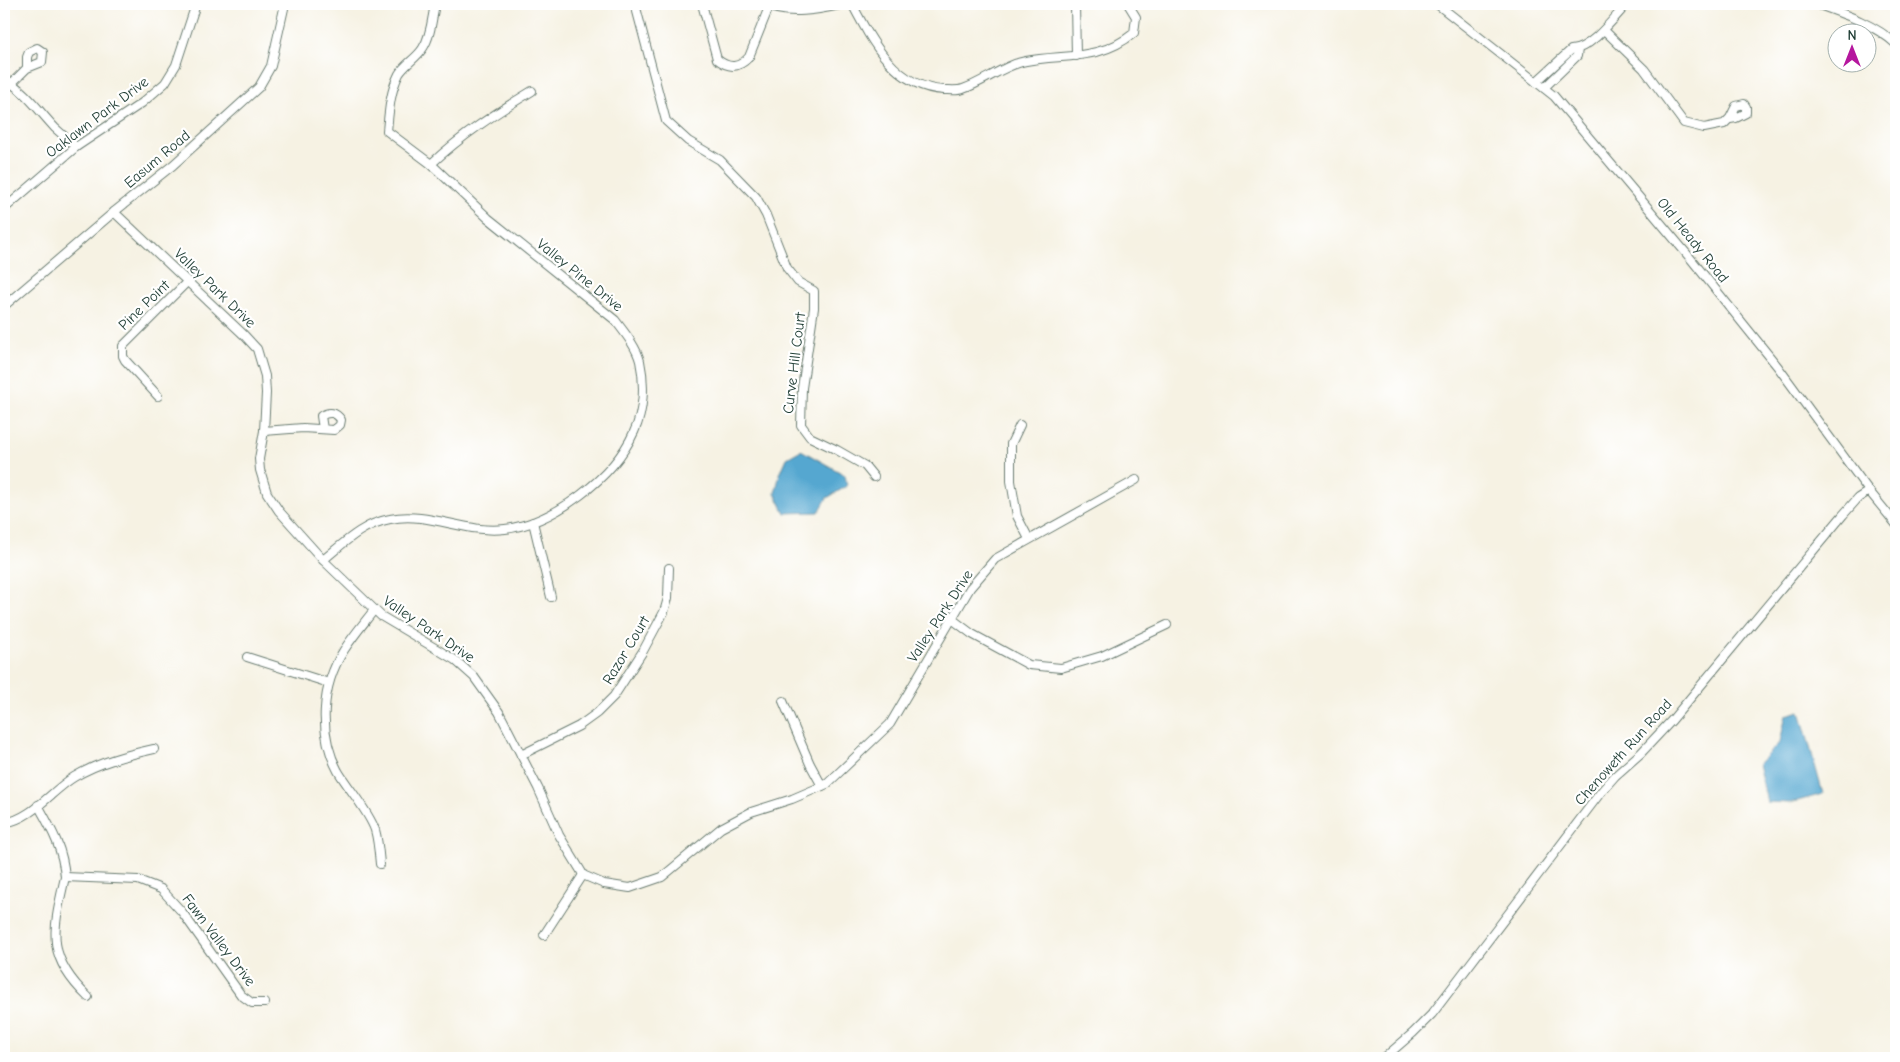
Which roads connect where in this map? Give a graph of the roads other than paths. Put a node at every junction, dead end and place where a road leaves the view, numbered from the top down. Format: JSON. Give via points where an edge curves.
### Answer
{"nodes":[{"id":1,"x":196,"y":4,"type":"edge"},
{"id":2,"x":284,"y":4,"type":"edge"},
{"id":3,"x":435,"y":4,"type":"edge"},
{"id":4,"x":635,"y":4,"type":"edge"},
{"id":5,"x":702,"y":4,"type":"edge"},
{"id":6,"x":844,"y":4,"type":"edge"},
{"id":7,"x":852,"y":4,"type":"edge"},
{"id":8,"x":1075,"y":4,"type":"edge"},
{"id":9,"x":1128,"y":4,"type":"edge"},
{"id":10,"x":1437,"y":4,"type":"edge"},
{"id":11,"x":1627,"y":4,"type":"edge"},
{"id":12,"x":1816,"y":4,"type":"edge"},
{"id":13,"x":767,"y":5,"type":"edge"},
{"id":14,"x":1604,"y":30,"type":"junction"},
{"id":15,"x":1896,"y":44,"type":"edge"},
{"id":16,"x":1578,"y":49,"type":"junction"},
{"id":17,"x":1076,"y":56,"type":"junction"},
{"id":18,"x":27,"y":68,"type":"dead end"},
{"id":19,"x":4,"y":79,"type":"edge"},
{"id":20,"x":1536,"y":82,"type":"junction"},
{"id":21,"x":12,"y":83,"type":"junction"},
{"id":22,"x":1544,"y":88,"type":"junction"},
{"id":23,"x":532,"y":91,"type":"dead end"},
{"id":24,"x":1730,"y":119,"type":"dead end"},
{"id":25,"x":76,"y":147,"type":"junction"},
{"id":26,"x":431,"y":164,"type":"junction"},
{"id":27,"x":4,"y":209,"type":"edge"},
{"id":28,"x":114,"y":212,"type":"junction"},
{"id":29,"x":188,"y":282,"type":"junction"},
{"id":30,"x":4,"y":306,"type":"edge"},
{"id":31,"x":158,"y":396,"type":"dead end"},
{"id":32,"x":1020,"y":425,"type":"dead end"},
{"id":33,"x":323,"y":429,"type":"dead end"},
{"id":34,"x":264,"y":431,"type":"junction"},
{"id":35,"x":874,"y":477,"type":"dead end"},
{"id":36,"x":1136,"y":480,"type":"dead end"},
{"id":37,"x":1869,"y":491,"type":"junction"},
{"id":38,"x":533,"y":522,"type":"junction"},
{"id":39,"x":1896,"y":524,"type":"edge"},
{"id":40,"x":1029,"y":539,"type":"junction"},
{"id":41,"x":323,"y":560,"type":"junction"},
{"id":42,"x":669,"y":568,"type":"dead end"},
{"id":43,"x":551,"y":597,"type":"dead end"},
{"id":44,"x":374,"y":610,"type":"junction"},
{"id":45,"x":952,"y":619,"type":"junction"},
{"id":46,"x":1167,"y":625,"type":"dead end"},
{"id":47,"x":247,"y":658,"type":"dead end"},
{"id":48,"x":329,"y":683,"type":"junction"},
{"id":49,"x":783,"y":701,"type":"dead end"},
{"id":50,"x":154,"y":749,"type":"dead end"},
{"id":51,"x":521,"y":755,"type":"junction"},
{"id":52,"x":822,"y":786,"type":"junction"},
{"id":53,"x":38,"y":805,"type":"junction"},
{"id":54,"x":4,"y":823,"type":"edge"},
{"id":55,"x":380,"y":864,"type":"dead end"},
{"id":56,"x":583,"y":875,"type":"junction"},
{"id":57,"x":64,"y":877,"type":"junction"},
{"id":58,"x":544,"y":935,"type":"dead end"},
{"id":59,"x":88,"y":998,"type":"dead end"},
{"id":60,"x":265,"y":1004,"type":"dead end"},
{"id":61,"x":1384,"y":1058,"type":"edge"}],
"edges":[{"from":1,"to":25,"type":"street","name":"Oaklawn Park Drive","via":[[176,65],[164,83],[142,103]]},
{"from":2,"to":28,"type":"street","name":"Easum Road","via":[[271,66],[258,87],[173,165]]},
{"from":3,"to":26,"type":"street","name":"Valley Pine Drive","via":[[428,37],[422,49],[400,72],[394,86],[388,130]]},
{"from":4,"to":35,"type":"street","name":"Curve Hill Court","via":[[666,121],[688,142],[720,160],[756,197],[787,268],[798,282],[814,291],[802,388],[801,425],[810,437],[865,466]]},
{"from":5,"to":13,"type":"street","via":[[717,59],[724,65],[734,66],[749,57]]},
{"from":6,"to":13,"type":"street","via":[[795,12]]},
{"from":7,"to":17,"type":"street","via":[[879,51],[906,79],[930,89],[961,90],[1020,62]]},
{"from":8,"to":17,"type":"street"},
{"from":9,"to":17,"type":"street","via":[[1136,17],[1134,33],[1105,51]]},
{"from":10,"to":20,"type":"street","name":"Old Heady Road"},
{"from":11,"to":14,"type":"street"},
{"from":12,"to":15,"type":"street","via":[[1849,16]]},
{"from":14,"to":16,"type":"street"},
{"from":14,"to":24,"type":"street","via":[[1644,70],[1684,123],[1704,128],[1724,124]]},
{"from":16,"to":20,"type":"street","via":[[1571,50]]},
{"from":16,"to":22,"type":"street","via":[[1577,56]]},
{"from":18,"to":21,"type":"street"},
{"from":19,"to":21,"type":"street"},
{"from":20,"to":22,"type":"street","name":"Old Heady Road"},
{"from":21,"to":25,"type":"street"},
{"from":22,"to":37,"type":"street","name":"Old Heady Road","via":[[1691,258],[1778,367]]},
{"from":23,"to":26,"type":"street","via":[[453,143]]},
{"from":25,"to":27,"type":"street","name":"Oaklawn Park Drive"},
{"from":26,"to":38,"type":"street","name":"Valley Pine Drive","via":[[488,218],[615,320],[628,336],[640,360],[641,408],[626,446],[583,493],[558,511]]},
{"from":28,"to":29,"type":"street","name":"Valley Park Drive"},
{"from":28,"to":30,"type":"street","name":"Easum Road"},
{"from":29,"to":31,"type":"street","name":"Pine Point","via":[[123,346],[122,356]]},
{"from":29,"to":34,"type":"street","name":"Valley Park Drive","via":[[257,349],[265,376]]},
{"from":32,"to":40,"type":"street","via":[[1011,444],[1011,481],[1017,516]]},
{"from":33,"to":34,"type":"street"},
{"from":34,"to":41,"type":"street","name":"Valley Park Drive","via":[[259,459],[267,493]]},
{"from":36,"to":40,"type":"street","name":"Valley Park Drive"},
{"from":37,"to":39,"type":"street","name":"Old Heady Road"},
{"from":37,"to":61,"type":"street","name":"Chenoweth Run Road","via":[[1843,515],[1672,720],[1601,792],[1432,1014]]},
{"from":38,"to":41,"type":"street","name":"Valley Pine Drive","via":[[493,530],[431,518],[388,519],[361,529]]},
{"from":38,"to":43,"type":"street"},
{"from":40,"to":45,"type":"street","name":"Valley Park Drive","via":[[995,559],[970,588]]},
{"from":41,"to":44,"type":"street","name":"Valley Park Drive"},
{"from":42,"to":51,"type":"street","name":"Razor Court","via":[[664,612],[614,696],[580,726]]},
{"from":44,"to":48,"type":"street","via":[[344,650]]},
{"from":44,"to":51,"type":"street","name":"Valley Park Drive","via":[[455,660],[474,677],[499,712]]},
{"from":45,"to":46,"type":"street","via":[[972,634],[1029,665],[1061,668],[1102,656]]},
{"from":45,"to":52,"type":"street","name":"Valley Park Drive","via":[[890,724]]},
{"from":47,"to":48,"type":"street"},
{"from":48,"to":55,"type":"street","via":[[325,726],[330,752],[338,771],[373,826]]},
{"from":49,"to":52,"type":"street"},
{"from":50,"to":53,"type":"street","via":[[90,768]]},
{"from":51,"to":56,"type":"street","name":"Valley Park Drive","via":[[559,835]]},
{"from":52,"to":56,"type":"street","name":"Valley Park Drive","via":[[792,800],[751,812],[721,828],[662,877],[630,888],[604,884]]},
{"from":53,"to":54,"type":"street","via":[[29,813]]},
{"from":53,"to":57,"type":"street","via":[[59,845]]},
{"from":56,"to":58,"type":"street"},
{"from":57,"to":59,"type":"street","via":[[55,924],[56,948],[62,966]]},
{"from":57,"to":60,"type":"street","name":"Fawn Valley Drive","via":[[138,880],[162,889],[241,995],[252,1003]]}]}
